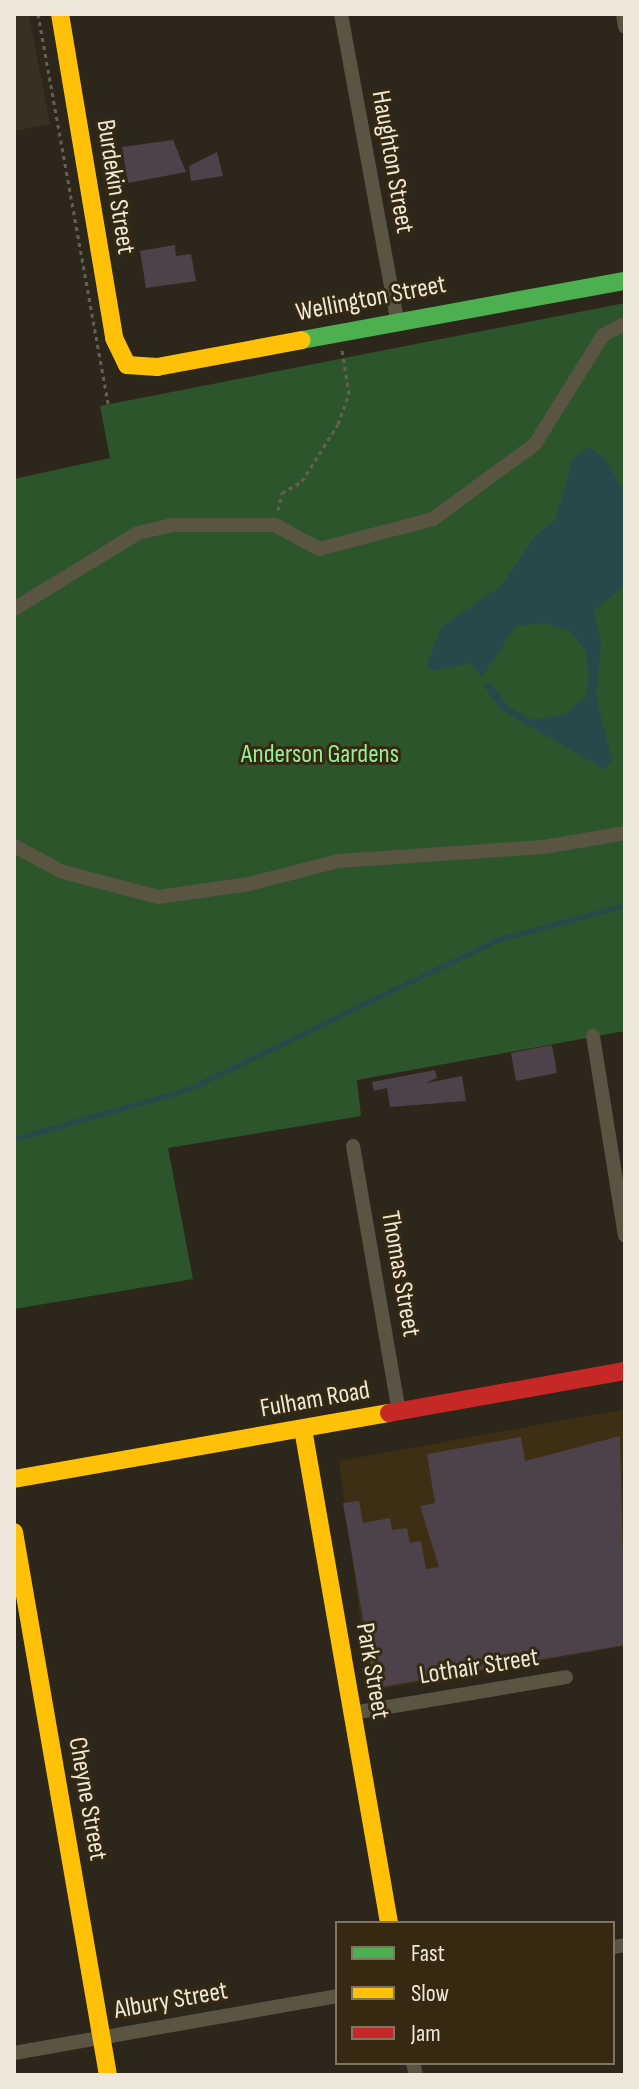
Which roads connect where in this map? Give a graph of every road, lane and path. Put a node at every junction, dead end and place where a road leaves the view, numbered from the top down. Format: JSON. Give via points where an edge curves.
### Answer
{"nodes":[{"id":1,"x":38,"y":14,"type":"edge"},
{"id":2,"x":60,"y":14,"type":"edge"},
{"id":3,"x":341,"y":14,"type":"edge"},
{"id":4,"x":623,"y":14,"type":"edge"},
{"id":5,"x":625,"y":27,"type":"edge"},
{"id":6,"x":625,"y":281,"type":"edge"},
{"id":7,"x":397,"y":319,"type":"junction"},
{"id":8,"x":625,"y":324,"type":"edge"},
{"id":9,"x":337,"y":331,"type":"junction"},
{"id":10,"x":127,"y":365,"type":"joint"},
{"id":11,"x":109,"y":408,"type":"dead end"},
{"id":12,"x":275,"y":525,"type":"junction"},
{"id":13,"x":14,"y":609,"type":"edge"},
{"id":14,"x":625,"y":833,"type":"edge"},
{"id":15,"x":14,"y":846,"type":"edge"},
{"id":16,"x":593,"y":1036,"type":"dead end"},
{"id":17,"x":353,"y":1146,"type":"dead end"},
{"id":18,"x":625,"y":1235,"type":"edge"},
{"id":19,"x":625,"y":1371,"type":"edge"},
{"id":20,"x":399,"y":1411,"type":"junction"},
{"id":21,"x":303,"y":1429,"type":"junction"},
{"id":22,"x":14,"y":1479,"type":"edge"},
{"id":23,"x":14,"y":1532,"type":"edge"},
{"id":24,"x":566,"y":1677,"type":"dead end"},
{"id":25,"x":352,"y":1713,"type":"junction"},
{"id":26,"x":389,"y":1921,"type":"edge"},
{"id":27,"x":335,"y":1996,"type":"edge"},
{"id":28,"x":102,"y":2038,"type":"junction"},
{"id":29,"x":14,"y":2053,"type":"edge"},
{"id":30,"x":108,"y":2075,"type":"edge"}],
"edges":[{"from":1,"to":11,"type":"path"},
{"from":2,"to":10,"type":"street","name":"Burdekin Street","via":[[114,338]]},
{"from":3,"to":7,"type":"street","name":"Haughton Street"},
{"from":4,"to":5,"type":"street"},
{"from":6,"to":7,"type":"street","name":"Wellington Street"},
{"from":7,"to":9,"type":"street","name":"Wellington Street"},
{"from":8,"to":12,"type":"street","via":[[603,335],[535,444],[433,519],[319,549]]},
{"from":9,"to":10,"type":"street","name":"Wellington Street","via":[[157,367]]},
{"from":9,"to":12,"type":"path","via":[[349,394],[327,447],[302,481],[282,493]]},
{"from":12,"to":13,"type":"street","via":[[173,525],[138,533]]},
{"from":14,"to":15,"type":"street","via":[[544,847],[338,861],[249,884],[158,897],[63,872]]},
{"from":16,"to":18,"type":"street"},
{"from":17,"to":20,"type":"street","name":"Thomas Street"},
{"from":19,"to":20,"type":"street","name":"Fulham Road"},
{"from":20,"to":21,"type":"street","name":"Fulham Road"},
{"from":21,"to":22,"type":"street","name":"Fulham Road"},
{"from":21,"to":25,"type":"street","name":"Park Street"},
{"from":23,"to":28,"type":"street","name":"Cheyne Street"},
{"from":24,"to":25,"type":"street","name":"Lothair Street"},
{"from":25,"to":26,"type":"street","name":"Park Street"},
{"from":27,"to":28,"type":"street","name":"Albury Street"},
{"from":28,"to":29,"type":"street","name":"Albury Street"},
{"from":28,"to":30,"type":"street","name":"Cheyne Street"}]}
